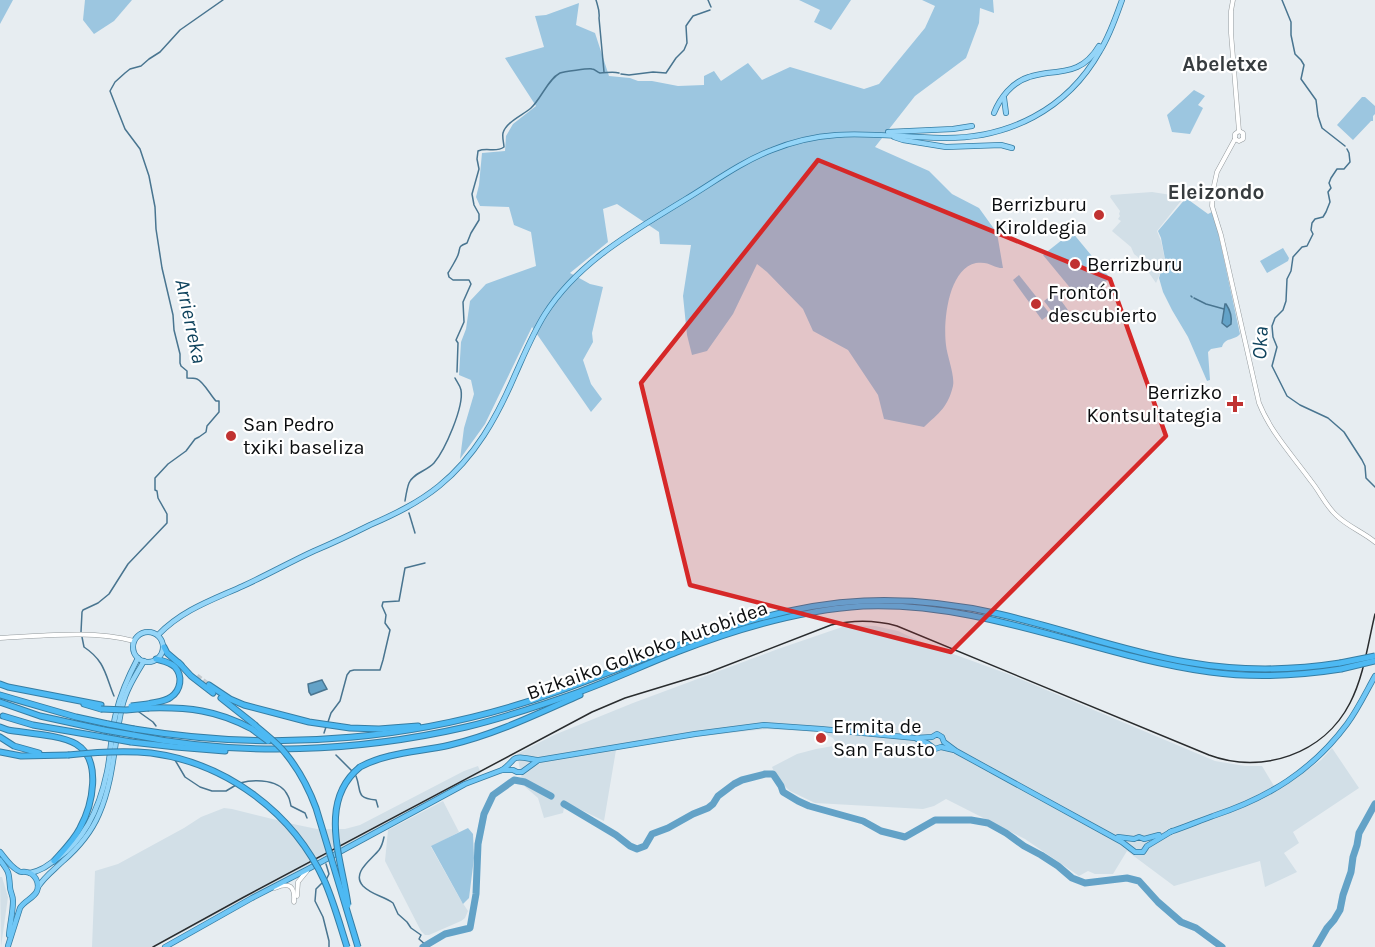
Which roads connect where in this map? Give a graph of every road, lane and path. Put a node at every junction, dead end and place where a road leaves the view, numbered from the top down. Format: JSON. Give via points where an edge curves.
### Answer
{"nodes":[{"id":1,"x":1122,"y":0,"type":"edge"},
{"id":2,"x":1233,"y":0,"type":"edge"},
{"id":3,"x":1108,"y":35,"type":"junction"},
{"id":4,"x":1004,"y":97,"type":"junction"},
{"id":5,"x":994,"y":113,"type":"dead end"},
{"id":6,"x":1006,"y":113,"type":"dead end"},
{"id":7,"x":972,"y":126,"type":"dead end"},
{"id":8,"x":1239,"y":131,"type":"junction"},
{"id":9,"x":872,"y":133,"type":"junction"},
{"id":10,"x":885,"y":134,"type":"junction"},
{"id":11,"x":1235,"y":139,"type":"junction"},
{"id":12,"x":1012,"y":148,"type":"dead end"},
{"id":13,"x":1375,"y":542,"type":"edge"},
{"id":14,"x":158,"y":635,"type":"junction"},
{"id":15,"x":0,"y":638,"type":"edge"},
{"id":16,"x":134,"y":641,"type":"junction"},
{"id":17,"x":164,"y":647,"type":"junction"},
{"id":18,"x":1375,"y":656,"type":"edge"},
{"id":19,"x":138,"y":658,"type":"junction"},
{"id":20,"x":156,"y":659,"type":"junction"},
{"id":21,"x":144,"y":661,"type":"junction"},
{"id":22,"x":1375,"y":661,"type":"edge"},
{"id":23,"x":179,"y":663,"type":"junction"},
{"id":24,"x":1340,"y":666,"type":"junction"},
{"id":25,"x":197,"y":676,"type":"tunnel mouth"},
{"id":26,"x":620,"y":676,"type":"junction"},
{"id":27,"x":1375,"y":676,"type":"edge"},
{"id":28,"x":0,"y":684,"type":"edge"},
{"id":29,"x":208,"y":685,"type":"tunnel mouth"},
{"id":30,"x":0,"y":695,"type":"edge"},
{"id":31,"x":0,"y":702,"type":"edge"},
{"id":32,"x":148,"y":706,"type":"junction"},
{"id":33,"x":3,"y":716,"type":"dead end"},
{"id":34,"x":432,"y":726,"type":"junction"},
{"id":35,"x":0,"y":727,"type":"edge"},
{"id":36,"x":253,"y":727,"type":"junction"},
{"id":37,"x":104,"y":734,"type":"junction"},
{"id":38,"x":932,"y":736,"type":"junction"},
{"id":39,"x":0,"y":737,"type":"edge"},
{"id":40,"x":915,"y":738,"type":"junction"},
{"id":41,"x":944,"y":741,"type":"junction"},
{"id":42,"x":931,"y":746,"type":"junction"},
{"id":43,"x":941,"y":747,"type":"junction"},
{"id":44,"x":956,"y":751,"type":"junction"},
{"id":45,"x":0,"y":752,"type":"edge"},
{"id":46,"x":53,"y":755,"type":"junction"},
{"id":47,"x":525,"y":759,"type":"junction"},
{"id":48,"x":539,"y":760,"type":"junction"},
{"id":49,"x":512,"y":762,"type":"junction"},
{"id":50,"x":526,"y":769,"type":"junction"},
{"id":51,"x":502,"y":770,"type":"junction"},
{"id":52,"x":513,"y":770,"type":"junction"},
{"id":53,"x":1172,"y":831,"type":"junction"},
{"id":54,"x":1112,"y":836,"type":"junction"},
{"id":55,"x":1134,"y":839,"type":"junction"},
{"id":56,"x":1144,"y":839,"type":"junction"},
{"id":57,"x":1147,"y":846,"type":"junction"},
{"id":58,"x":1132,"y":848,"type":"junction"},
{"id":59,"x":0,"y":852,"type":"edge"},
{"id":60,"x":0,"y":860,"type":"edge"},
{"id":61,"x":54,"y":861,"type":"junction"},
{"id":62,"x":310,"y":868,"type":"junction"},
{"id":63,"x":20,"y":872,"type":"junction"},
{"id":64,"x":30,"y":873,"type":"junction"},
{"id":65,"x":10,"y":881,"type":"junction"},
{"id":66,"x":38,"y":887,"type":"junction"},
{"id":67,"x":12,"y":894,"type":"junction"},
{"id":68,"x":252,"y":897,"type":"junction"},
{"id":69,"x":29,"y":899,"type":"junction"},
{"id":70,"x":350,"y":922,"type":"junction"},
{"id":71,"x":8,"y":946,"type":"edge"},
{"id":72,"x":165,"y":947,"type":"edge"},
{"id":73,"x":347,"y":947,"type":"edge"},
{"id":74,"x":358,"y":947,"type":"edge"}],
"edges":[{"from":1,"to":3,"type":"main road"},
{"from":2,"to":8,"type":"street","via":[[1231,33]]},
{"from":3,"to":4,"type":"main road","via":[[1082,65],[1026,78]]},
{"from":3,"to":10,"type":"main road","via":[[1078,82],[1032,118],[980,136]]},
{"from":4,"to":5,"type":"main road"},
{"from":4,"to":6,"type":"main road"},
{"from":7,"to":9,"type":"main road"},
{"from":8,"to":11,"type":"street"},
{"from":8,"to":11,"type":"street","via":[[1244,139]]},
{"from":9,"to":10,"type":"main road"},
{"from":9,"to":14,"type":"main road","via":[[809,138],[772,150],[615,244],[583,269],[552,304],[486,434],[442,484],[388,518],[201,604]]},
{"from":10,"to":12,"type":"main road","via":[[946,147]]},
{"from":11,"to":13,"type":"street","via":[[1217,172],[1212,199],[1263,413],[1331,510]]},
{"from":14,"to":16,"type":"main road","via":[[144,632]]},
{"from":14,"to":17,"type":"main road"},
{"from":15,"to":16,"type":"street","via":[[87,635]]},
{"from":16,"to":19,"type":"main road","via":[[133,650]]},
{"from":17,"to":20,"type":"main road"},
{"from":17,"to":23,"type":"highway"},
{"from":18,"to":24,"type":"highway","name":"Bizkaiko Golkoko Autobidea","bridge":true},
{"from":19,"to":21,"type":"main road"},
{"from":19,"to":61,"type":"main road","via":[[123,686],[97,807],[81,836]]},
{"from":20,"to":21,"type":"main road"},
{"from":20,"to":32,"type":"highway","via":[[175,667],[180,684],[169,699]]},
{"from":21,"to":66,"type":"main road","via":[[123,705],[111,778],[96,823]]},
{"from":22,"to":24,"type":"highway","name":"Bizkaiko Golkoko Autobidea","bridge":true},
{"from":23,"to":25,"type":"highway"},
{"from":23,"to":36,"type":"highway"},
{"from":24,"to":26,"type":"highway","name":"Bizkaiko Golkoko Autobidea","via":[[1288,675],[1211,672],[966,614],[865,606],[789,616],[678,652]]},
{"from":24,"to":34,"type":"highway","name":"Bizkaiko Golkoko Autobidea","via":[[1211,666],[1159,657],[1000,614],[897,600],[863,601],[762,617],[531,701]]},
{"from":26,"to":37,"type":"highway","name":"Bizkaiko Golkoko Autobidea","bridge":true,"via":[[468,726],[391,741],[312,748],[231,748]]},
{"from":26,"to":70,"type":"highway","bridge":true,"via":[[503,729],[449,746],[377,759],[352,774],[339,795],[336,812],[337,852]]},
{"from":27,"to":53,"type":"highway","via":[[1349,721],[1309,766],[1254,801]]},
{"from":28,"to":32,"type":"highway","bridge":true,"via":[[101,707]]},
{"from":29,"to":34,"type":"highway","via":[[243,705],[325,725],[379,729]]},
{"from":30,"to":34,"type":"highway","name":"Bizkaiko Golkoko Autobidea","bridge":true,"via":[[108,724],[194,737],[279,742],[349,738]]},
{"from":31,"to":37,"type":"highway","name":"Bizkaiko Golkoko Autobidea"},
{"from":32,"to":36,"type":"highway","via":[[210,712]]},
{"from":33,"to":37,"type":"highway","via":[[33,725]]},
{"from":35,"to":61,"type":"highway","via":[[66,739],[83,749],[90,762],[92,789],[86,813],[79,831]]},
{"from":36,"to":70,"type":"highway","bridge":true,"via":[[286,753],[307,786]]},
{"from":38,"to":40,"type":"highway"},
{"from":38,"to":41,"type":"highway","via":[[940,735]]},
{"from":38,"to":42,"type":"highway"},
{"from":39,"to":46,"type":"highway","via":[[21,748]]},
{"from":40,"to":42,"type":"highway"},
{"from":40,"to":48,"type":"highway","via":[[765,725]]},
{"from":41,"to":43,"type":"highway"},
{"from":41,"to":44,"type":"highway"},
{"from":42,"to":43,"type":"highway"},
{"from":43,"to":44,"type":"highway"},
{"from":44,"to":54,"type":"highway"},
{"from":45,"to":46,"type":"highway"},
{"from":46,"to":73,"type":"highway","bridge":true,"via":[[123,751],[173,757],[213,770],[250,792],[286,823],[306,849],[325,882]]},
{"from":47,"to":48,"type":"highway"},
{"from":47,"to":49,"type":"highway","via":[[519,757]]},
{"from":47,"to":50,"type":"highway"},
{"from":48,"to":50,"type":"highway"},
{"from":49,"to":51,"type":"highway"},
{"from":49,"to":52,"type":"highway"},
{"from":50,"to":52,"type":"highway","via":[[520,773]]},
{"from":51,"to":52,"type":"highway"},
{"from":51,"to":62,"type":"highway","via":[[465,784]]},
{"from":53,"to":56,"type":"highway"},
{"from":53,"to":57,"type":"highway"},
{"from":54,"to":55,"type":"highway"},
{"from":54,"to":58,"type":"highway"},
{"from":55,"to":56,"type":"highway"},
{"from":55,"to":58,"type":"highway"},
{"from":56,"to":57,"type":"highway"},
{"from":57,"to":58,"type":"highway","via":[[1140,853]]},
{"from":59,"to":63,"type":"highway"},
{"from":60,"to":65,"type":"highway"},
{"from":61,"to":64,"type":"main road"},
{"from":62,"to":68,"type":"highway"},
{"from":62,"to":68,"type":"street","via":[[298,882],[294,902],[294,891],[286,885]]},
{"from":63,"to":64,"type":"highway"},
{"from":63,"to":65,"type":"highway"},
{"from":64,"to":66,"type":"highway"},
{"from":65,"to":67,"type":"highway"},
{"from":66,"to":69,"type":"highway"},
{"from":67,"to":69,"type":"highway"},
{"from":67,"to":71,"type":"highway"},
{"from":68,"to":72,"type":"highway"},
{"from":69,"to":71,"type":"highway","via":[[20,908]]},
{"from":70,"to":74,"type":"highway","bridge":true}]}
